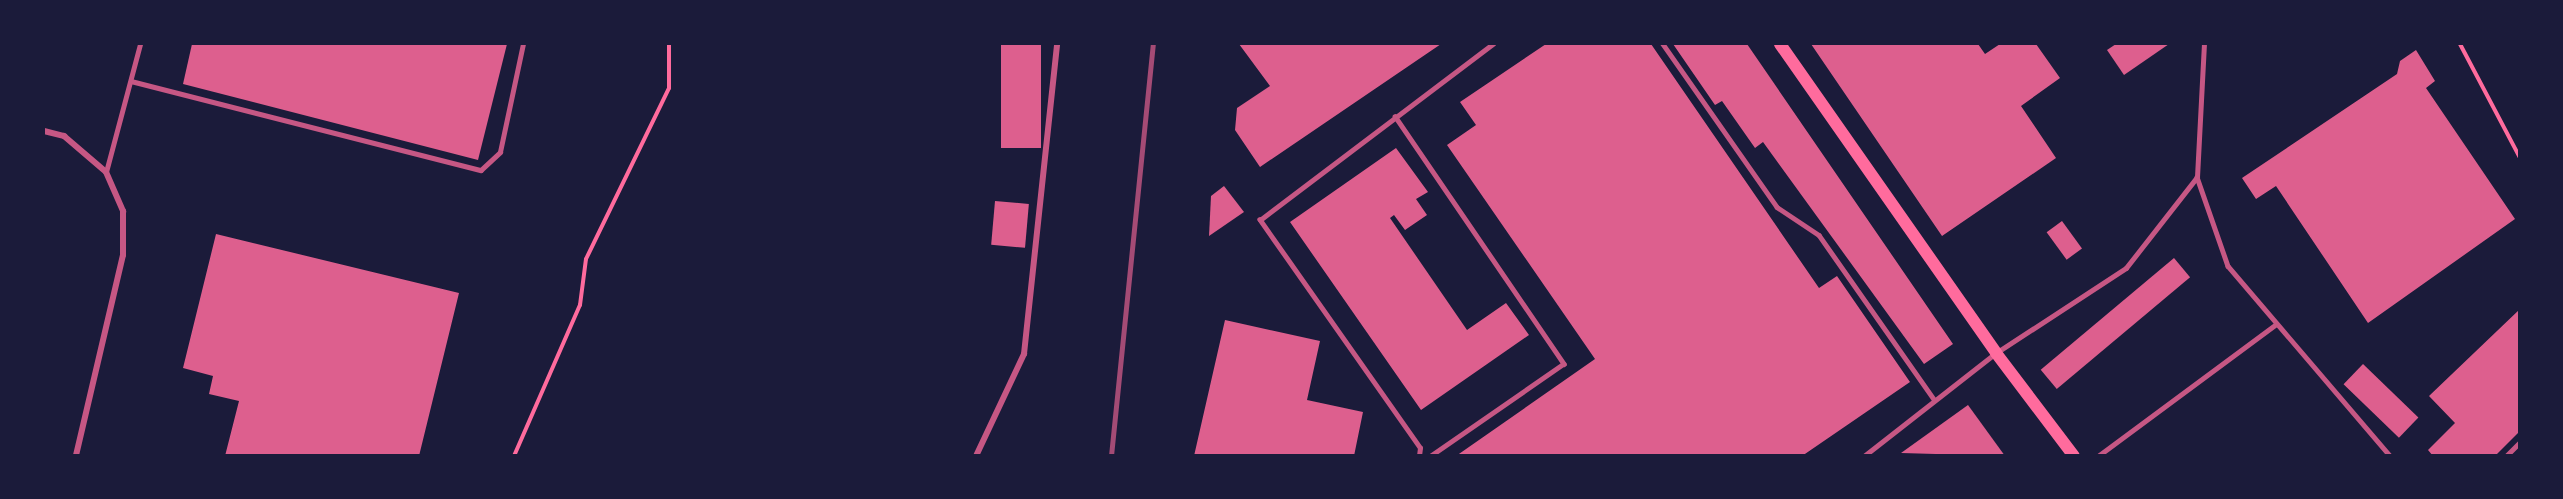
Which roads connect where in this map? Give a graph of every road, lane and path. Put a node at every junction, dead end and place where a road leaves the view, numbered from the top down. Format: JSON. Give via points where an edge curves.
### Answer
{"nodes":[{"id":1,"x":140,"y":44,"type":"edge"},
{"id":2,"x":524,"y":44,"type":"edge"},
{"id":3,"x":669,"y":44,"type":"edge"},
{"id":4,"x":1056,"y":44,"type":"edge"},
{"id":5,"x":1493,"y":44,"type":"edge"},
{"id":6,"x":1662,"y":44,"type":"edge"},
{"id":7,"x":1780,"y":44,"type":"edge"},
{"id":8,"x":2204,"y":44,"type":"edge"},
{"id":9,"x":2460,"y":44,"type":"edge"},
{"id":10,"x":130,"y":81,"type":"junction"},
{"id":11,"x":1395,"y":116,"type":"junction"},
{"id":12,"x":44,"y":131,"type":"edge"},
{"id":13,"x":2520,"y":158,"type":"edge"},
{"id":14,"x":106,"y":172,"type":"junction"},
{"id":15,"x":2197,"y":177,"type":"junction"},
{"id":16,"x":2275,"y":325,"type":"junction"},
{"id":17,"x":1996,"y":353,"type":"junction"},
{"id":18,"x":1934,"y":399,"type":"junction"},
{"id":19,"x":2520,"y":442,"type":"edge"},
{"id":20,"x":76,"y":456,"type":"edge"},
{"id":21,"x":514,"y":456,"type":"edge"},
{"id":22,"x":976,"y":456,"type":"edge"},
{"id":23,"x":1419,"y":456,"type":"edge"},
{"id":24,"x":1431,"y":456,"type":"edge"},
{"id":25,"x":1864,"y":456,"type":"edge"},
{"id":26,"x":2074,"y":456,"type":"edge"},
{"id":27,"x":2098,"y":456,"type":"edge"},
{"id":28,"x":2390,"y":456,"type":"edge"},
{"id":29,"x":2506,"y":456,"type":"edge"}],
"edges":[{"from":1,"to":10,"type":"lane"},
{"from":2,"to":10,"type":"lane","via":[[500,152],[481,170]]},
{"from":3,"to":21,"type":"path","via":[[669,88],[586,259],[580,305]]},
{"from":4,"to":22,"type":"street","via":[[1024,354]]},
{"from":5,"to":11,"type":"lane"},
{"from":6,"to":18,"type":"lane","via":[[1777,207],[1819,235]]},
{"from":7,"to":17,"type":"main road"},
{"from":8,"to":15,"type":"lane"},
{"from":9,"to":13,"type":"path"},
{"from":10,"to":14,"type":"lane"},
{"from":11,"to":23,"type":"lane","via":[[1260,220],[1420,448]]},
{"from":11,"to":24,"type":"lane","via":[[1564,364]]},
{"from":12,"to":14,"type":"street","via":[[64,136]]},
{"from":14,"to":20,"type":"street","via":[[123,211],[123,255]]},
{"from":15,"to":16,"type":"lane","via":[[2228,266]]},
{"from":15,"to":17,"type":"lane","via":[[2126,268]]},
{"from":16,"to":27,"type":"lane"},
{"from":16,"to":28,"type":"lane"},
{"from":17,"to":18,"type":"lane"},
{"from":17,"to":26,"type":"main road"},
{"from":18,"to":25,"type":"lane"},
{"from":19,"to":29,"type":"lane"}]}
